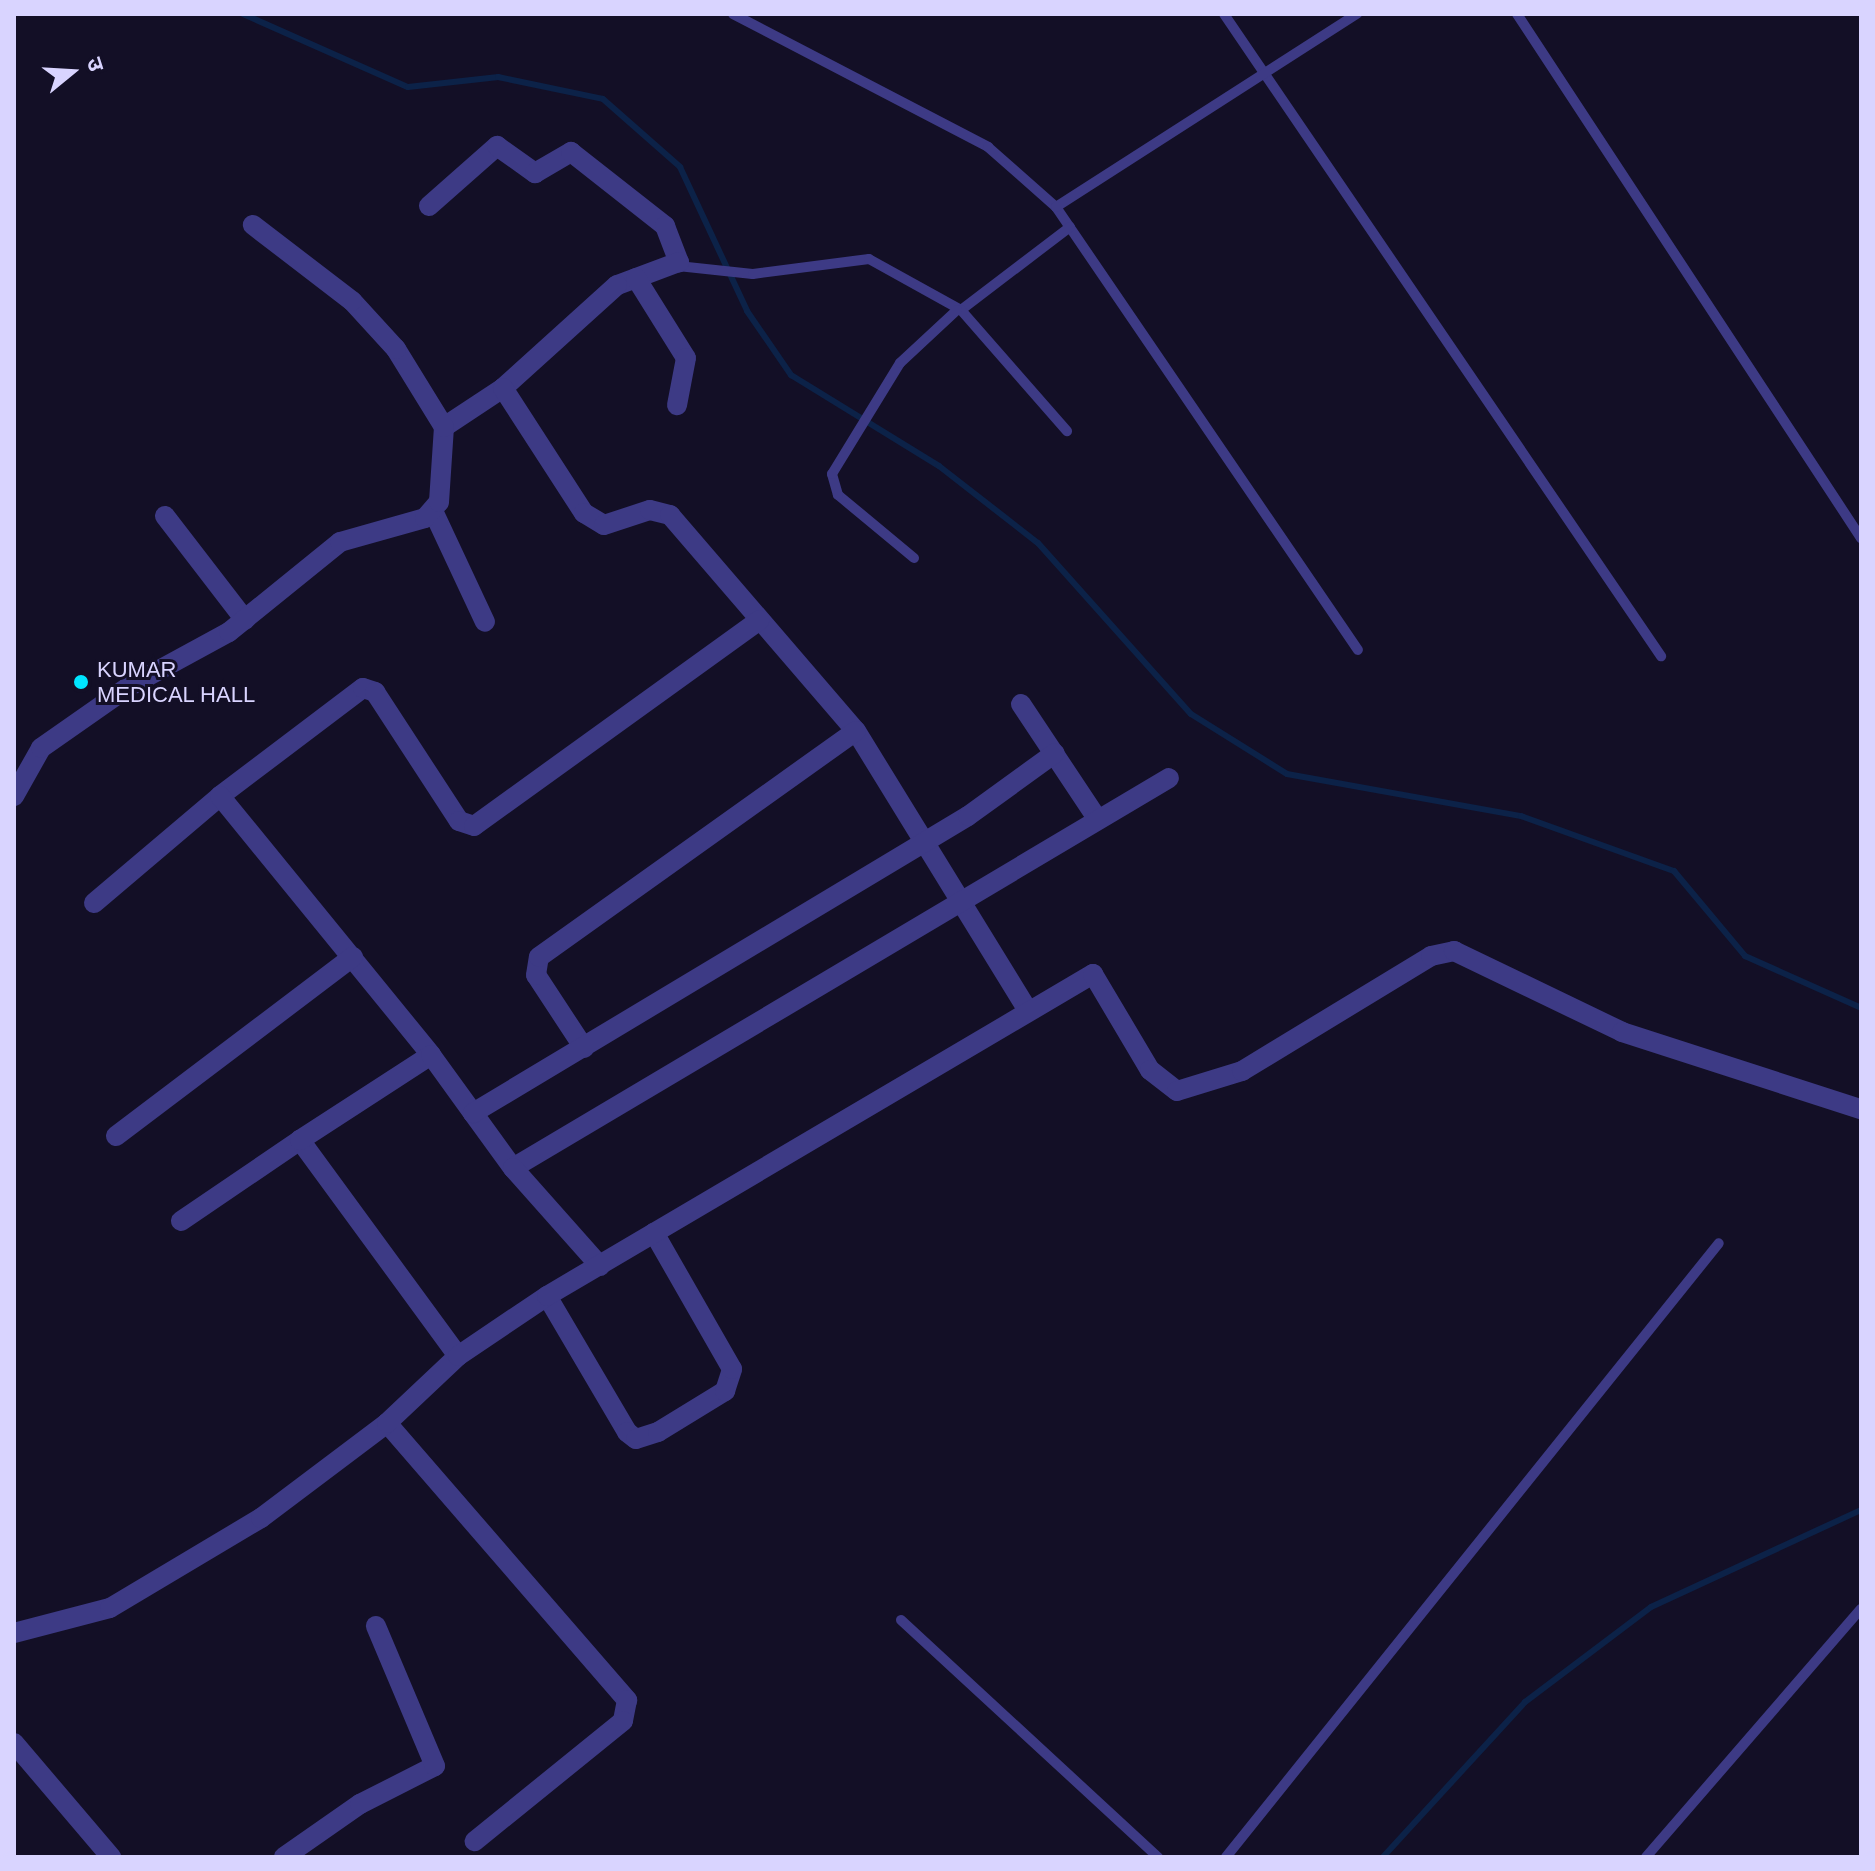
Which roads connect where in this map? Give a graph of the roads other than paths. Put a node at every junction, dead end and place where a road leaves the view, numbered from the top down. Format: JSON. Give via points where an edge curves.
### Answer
{"nodes":[{"id":1,"x":733,"y":14,"type":"edge"},
{"id":2,"x":1224,"y":14,"type":"edge"},
{"id":3,"x":1357,"y":14,"type":"edge"},
{"id":4,"x":1517,"y":14,"type":"edge"},
{"id":5,"x":1264,"y":71,"type":"junction"},
{"id":6,"x":429,"y":206,"type":"dead end"},
{"id":7,"x":1056,"y":207,"type":"junction"},
{"id":8,"x":253,"y":225,"type":"dead end"},
{"id":9,"x":1070,"y":227,"type":"junction"},
{"id":10,"x":678,"y":266,"type":"junction"},
{"id":11,"x":636,"y":278,"type":"junction"},
{"id":12,"x":959,"y":310,"type":"junction"},
{"id":13,"x":503,"y":388,"type":"junction"},
{"id":14,"x":677,"y":405,"type":"dead end"},
{"id":15,"x":444,"y":427,"type":"junction"},
{"id":16,"x":1067,"y":431,"type":"dead end"},
{"id":17,"x":434,"y":513,"type":"junction"},
{"id":18,"x":165,"y":516,"type":"dead end"},
{"id":19,"x":1861,"y":538,"type":"edge"},
{"id":20,"x":914,"y":558,"type":"dead end"},
{"id":21,"x":245,"y":620,"type":"junction"},
{"id":22,"x":760,"y":620,"type":"junction"},
{"id":23,"x":485,"y":622,"type":"dead end"},
{"id":24,"x":1358,"y":650,"type":"dead end"},
{"id":25,"x":1661,"y":656,"type":"dead end"},
{"id":26,"x":1021,"y":704,"type":"dead end"},
{"id":27,"x":856,"y":731,"type":"junction"},
{"id":28,"x":1055,"y":753,"type":"junction"},
{"id":29,"x":1169,"y":778,"type":"dead end"},
{"id":30,"x":16,"y":782,"type":"edge"},
{"id":31,"x":220,"y":796,"type":"junction"},
{"id":32,"x":1098,"y":820,"type":"junction"},
{"id":33,"x":927,"y":841,"type":"junction"},
{"id":34,"x":965,"y":900,"type":"junction"},
{"id":35,"x":94,"y":903,"type":"dead end"},
{"id":36,"x":353,"y":957,"type":"junction"},
{"id":37,"x":1027,"y":1009,"type":"junction"},
{"id":38,"x":584,"y":1048,"type":"junction"},
{"id":39,"x":431,"y":1055,"type":"junction"},
{"id":40,"x":1861,"y":1109,"type":"edge"},
{"id":41,"x":473,"y":1113,"type":"junction"},
{"id":42,"x":116,"y":1136,"type":"dead end"},
{"id":43,"x":300,"y":1140,"type":"junction"},
{"id":44,"x":513,"y":1168,"type":"junction"},
{"id":45,"x":181,"y":1221,"type":"dead end"},
{"id":46,"x":654,"y":1233,"type":"junction"},
{"id":47,"x":1719,"y":1243,"type":"dead end"},
{"id":48,"x":600,"y":1266,"type":"junction"},
{"id":49,"x":547,"y":1296,"type":"junction"},
{"id":50,"x":458,"y":1356,"type":"junction"},
{"id":51,"x":387,"y":1423,"type":"junction"},
{"id":52,"x":1861,"y":1609,"type":"edge"},
{"id":53,"x":901,"y":1620,"type":"dead end"},
{"id":54,"x":376,"y":1626,"type":"dead end"},
{"id":55,"x":14,"y":1633,"type":"edge"},
{"id":56,"x":14,"y":1743,"type":"edge"},
{"id":57,"x":475,"y":1841,"type":"dead end"},
{"id":58,"x":1653,"y":1854,"type":"edge"},
{"id":59,"x":111,"y":1857,"type":"edge"},
{"id":60,"x":284,"y":1857,"type":"edge"},
{"id":61,"x":1158,"y":1857,"type":"edge"},
{"id":62,"x":1226,"y":1857,"type":"edge"}],
"edges":[{"from":1,"to":7,"type":"lane","via":[[988,147]]},
{"from":2,"to":5,"type":"lane"},
{"from":3,"to":5,"type":"lane"},
{"from":4,"to":19,"type":"lane"},
{"from":5,"to":7,"type":"lane"},
{"from":5,"to":25,"type":"lane"},
{"from":6,"to":10,"type":"street","via":[[497,146],[535,173],[571,152],[665,226]]},
{"from":7,"to":9,"type":"lane"},
{"from":8,"to":15,"type":"street","via":[[375,324]]},
{"from":9,"to":12,"type":"lane"},
{"from":9,"to":24,"type":"lane"},
{"from":10,"to":11,"type":"street"},
{"from":10,"to":12,"type":"lane","via":[[743,274],[869,259]]},
{"from":11,"to":13,"type":"street","via":[[607,293]]},
{"from":11,"to":14,"type":"street","via":[[686,358]]},
{"from":12,"to":16,"type":"lane"},
{"from":12,"to":20,"type":"lane","via":[[900,363],[832,474],[838,495]]},
{"from":13,"to":15,"type":"street"},
{"from":13,"to":22,"type":"street","via":[[584,513],[604,525],[650,510],[670,515]]},
{"from":15,"to":17,"type":"street"},
{"from":17,"to":21,"type":"street","via":[[340,542]]},
{"from":17,"to":23,"type":"street"},
{"from":18,"to":21,"type":"street"},
{"from":21,"to":30,"type":"street","via":[[53,739]]},
{"from":22,"to":27,"type":"street"},
{"from":22,"to":31,"type":"street","via":[[474,826],[459,821],[375,692],[363,688]]},
{"from":26,"to":28,"type":"street"},
{"from":27,"to":33,"type":"street"},
{"from":27,"to":38,"type":"street","via":[[539,957],[536,975]]},
{"from":28,"to":32,"type":"street"},
{"from":28,"to":33,"type":"street"},
{"from":29,"to":32,"type":"street"},
{"from":31,"to":35,"type":"street"},
{"from":31,"to":36,"type":"street"},
{"from":32,"to":34,"type":"street"},
{"from":33,"to":34,"type":"street"},
{"from":33,"to":38,"type":"street"},
{"from":34,"to":37,"type":"street"},
{"from":34,"to":44,"type":"street"},
{"from":36,"to":39,"type":"street"},
{"from":36,"to":42,"type":"street"},
{"from":37,"to":40,"type":"street","via":[[1093,974],[1150,1070],[1177,1091],[1194,1091],[1242,1071],[1431,956],[1454,951],[1622,1032]]},
{"from":37,"to":46,"type":"street"},
{"from":38,"to":41,"type":"street"},
{"from":39,"to":41,"type":"street"},
{"from":39,"to":43,"type":"street"},
{"from":41,"to":44,"type":"street"},
{"from":43,"to":45,"type":"street"},
{"from":43,"to":50,"type":"street"},
{"from":44,"to":48,"type":"street"},
{"from":46,"to":48,"type":"street"},
{"from":46,"to":49,"type":"street","via":[[732,1369],[725,1391],[658,1432],[636,1439],[627,1432]]},
{"from":47,"to":62,"type":"lane"},
{"from":48,"to":49,"type":"street"},
{"from":49,"to":50,"type":"street"},
{"from":50,"to":51,"type":"street"},
{"from":51,"to":55,"type":"street","via":[[261,1518],[110,1608]]},
{"from":51,"to":57,"type":"street","via":[[627,1700],[623,1721]]},
{"from":52,"to":58,"type":"lane"},
{"from":53,"to":61,"type":"lane"},
{"from":54,"to":60,"type":"street","via":[[435,1766],[360,1804]]},
{"from":56,"to":59,"type":"street"}]}
